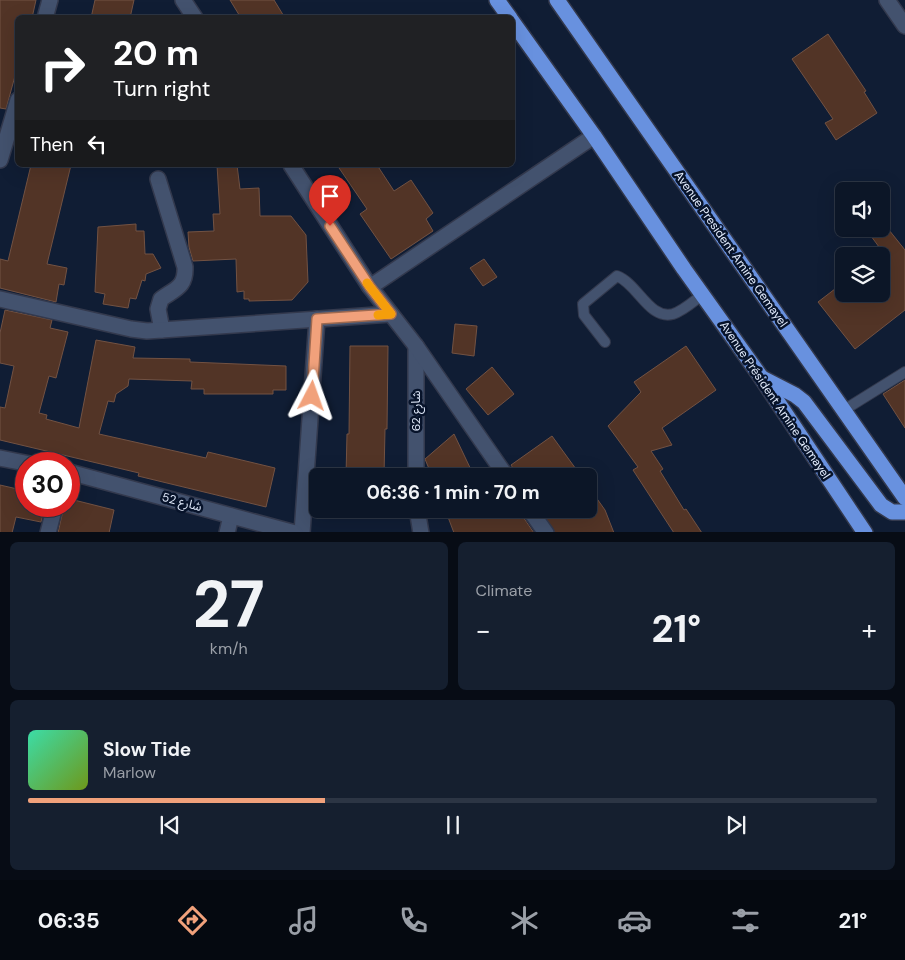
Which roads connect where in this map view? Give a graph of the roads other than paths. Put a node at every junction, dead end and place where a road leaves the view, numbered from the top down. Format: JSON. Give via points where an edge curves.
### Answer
{"nodes":[{"id":1,"x":50,"y":0,"type":"edge"},
{"id":2,"x":183,"y":0,"type":"edge"},
{"id":3,"x":497,"y":0,"type":"edge"},
{"id":4,"x":557,"y":0,"type":"edge"},
{"id":5,"x":896,"y":6,"type":"edge"},
{"id":6,"x":46,"y":15,"type":"edge"},
{"id":7,"x":193,"y":15,"type":"edge"},
{"id":8,"x":508,"y":15,"type":"edge"},
{"id":9,"x":515,"y":25,"type":"edge"},
{"id":10,"x":905,"y":26,"type":"edge"},
{"id":11,"x":15,"y":107,"type":"edge"},
{"id":12,"x":4,"y":131,"type":"edge"},
{"id":13,"x":594,"y":136,"type":"junction"},
{"id":14,"x":0,"y":160,"type":"edge"},
{"id":15,"x":292,"y":167,"type":"edge"},
{"id":16,"x":158,"y":179,"type":"dead end"},
{"id":17,"x":370,"y":287,"type":"junction"},
{"id":18,"x":702,"y":295,"type":"junction"},
{"id":19,"x":0,"y":299,"type":"edge"},
{"id":20,"x":391,"y":314,"type":"junction"},
{"id":21,"x":317,"y":319,"type":"junction"},
{"id":22,"x":162,"y":330,"type":"junction"},
{"id":23,"x":605,"y":342,"type":"dead end"},
{"id":24,"x":416,"y":346,"type":"junction"},
{"id":25,"x":905,"y":372,"type":"edge"},
{"id":26,"x":760,"y":378,"type":"junction"},
{"id":27,"x":844,"y":410,"type":"junction"},
{"id":28,"x":0,"y":458,"type":"edge"},
{"id":29,"x":15,"y":461,"type":"edge"},
{"id":30,"x":416,"y":468,"type":"edge"},
{"id":31,"x":500,"y":468,"type":"edge"},
{"id":32,"x":80,"y":475,"type":"edge"},
{"id":33,"x":905,"y":498,"type":"edge"},
{"id":34,"x":905,"y":512,"type":"edge"},
{"id":35,"x":231,"y":516,"type":"junction"},
{"id":36,"x":52,"y":517,"type":"edge"},
{"id":37,"x":419,"y":518,"type":"edge"},
{"id":38,"x":536,"y":518,"type":"edge"},
{"id":39,"x":48,"y":532,"type":"edge"},
{"id":40,"x":227,"y":532,"type":"edge"},
{"id":41,"x":295,"y":532,"type":"edge"},
{"id":42,"x":302,"y":532,"type":"edge"},
{"id":43,"x":421,"y":532,"type":"edge"},
{"id":44,"x":546,"y":532,"type":"edge"},
{"id":45,"x":865,"y":532,"type":"edge"}],
"edges":[{"from":1,"to":6,"type":"street"},
{"from":2,"to":7,"type":"street"},
{"from":3,"to":8,"type":"highway"},
{"from":4,"to":27,"type":"highway","name":"Avenue President Amine Gemayel"},
{"from":5,"to":10,"type":"street"},
{"from":9,"to":13,"type":"highway"},
{"from":11,"to":12,"type":"street"},
{"from":12,"to":14,"type":"street"},
{"from":13,"to":17,"type":"street"},
{"from":13,"to":18,"type":"highway","name":"Avenue Président Amine Gemayel"},
{"from":15,"to":17,"type":"street"},
{"from":16,"to":22,"type":"street","via":[[185,267],[182,283],[161,299],[158,309]]},
{"from":17,"to":20,"type":"street"},
{"from":18,"to":23,"type":"lane","via":[[674,314],[662,315],[626,279],[617,276],[583,304],[584,315]]},
{"from":18,"to":26,"type":"highway","name":"Avenue Président Amine Gemayel"},
{"from":19,"to":22,"type":"street","via":[[131,329]]},
{"from":20,"to":21,"type":"street"},
{"from":20,"to":24,"type":"street"},
{"from":21,"to":22,"type":"street"},
{"from":21,"to":42,"type":"street"},
{"from":24,"to":30,"type":"street","name":"شارع 62"},
{"from":24,"to":31,"type":"street"},
{"from":25,"to":27,"type":"lane"},
{"from":26,"to":34,"type":"highway","via":[[804,402],[881,505],[892,512]]},
{"from":26,"to":45,"type":"highway","name":"Avenue Président Amine Gemayel"},
{"from":27,"to":33,"type":"highway","name":"Avenue President Amine Gemayel"},
{"from":28,"to":29,"type":"street"},
{"from":32,"to":35,"type":"street","name":"شارع 52"},
{"from":35,"to":40,"type":"street"},
{"from":35,"to":41,"type":"street","name":"شارع 52"},
{"from":36,"to":39,"type":"street"},
{"from":37,"to":43,"type":"street"},
{"from":38,"to":44,"type":"street"}]}
